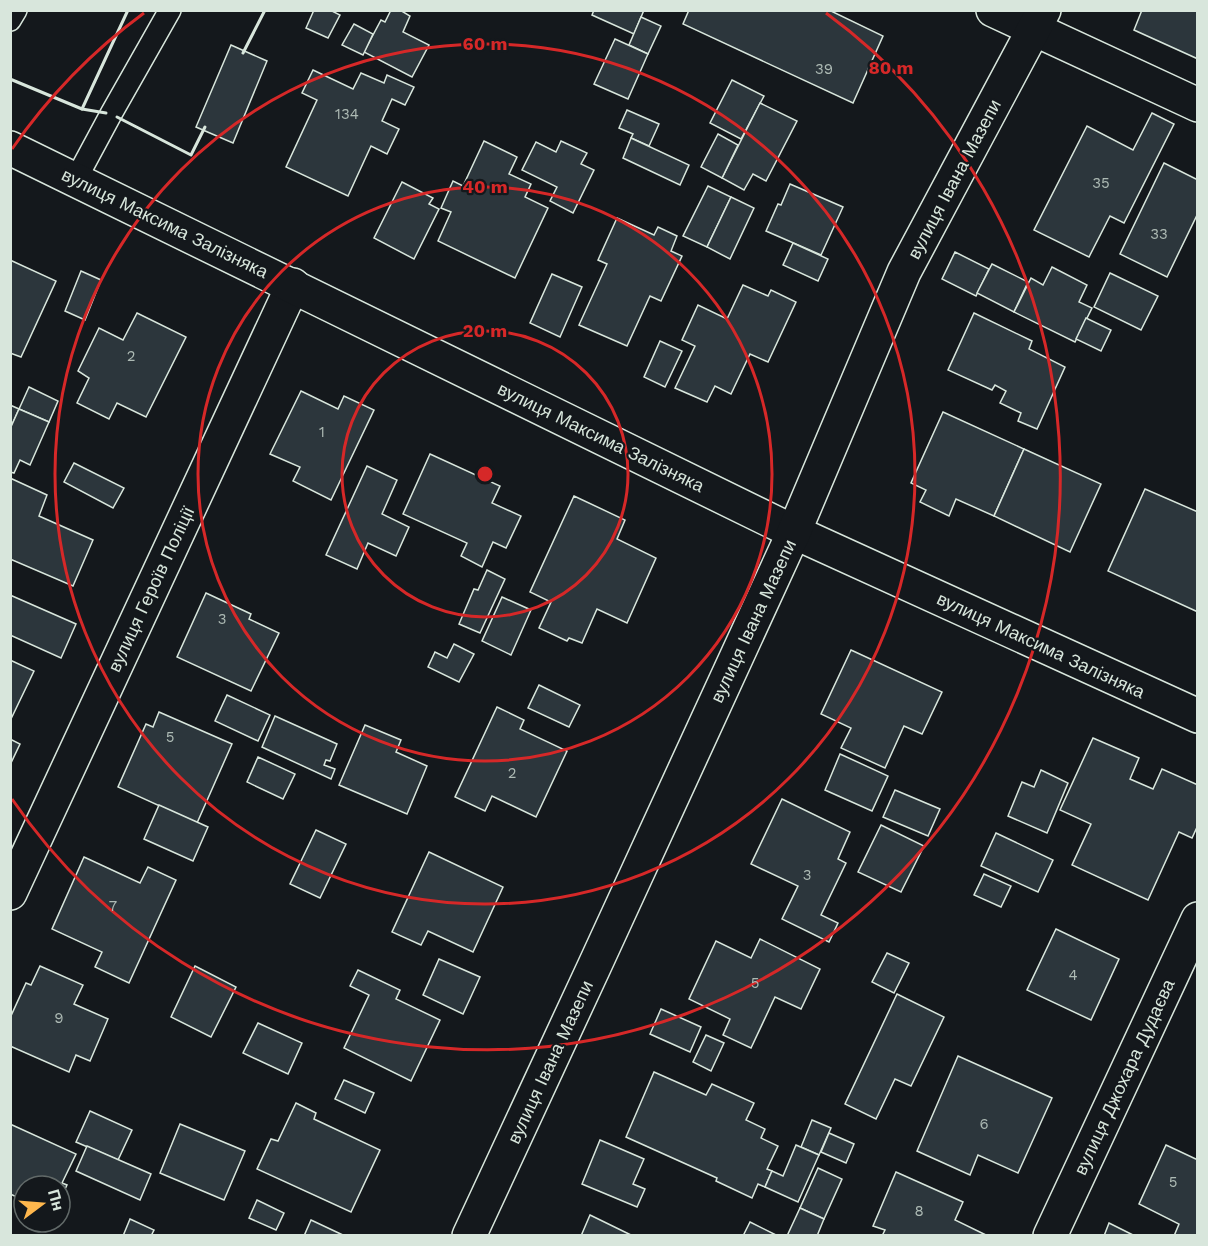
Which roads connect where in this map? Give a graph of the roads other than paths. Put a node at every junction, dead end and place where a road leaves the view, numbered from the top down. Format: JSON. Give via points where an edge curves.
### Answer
{"nodes":[{"id":1,"x":16,"y":10,"type":"edge"},
{"id":2,"x":170,"y":10,"type":"edge"},
{"id":3,"x":993,"y":10,"type":"edge"},
{"id":4,"x":10,"y":20,"type":"edge"},
{"id":5,"x":1039,"y":20,"type":"edge"},
{"id":6,"x":1197,"y":105,"type":"edge"},
{"id":7,"x":10,"y":148,"type":"edge"},
{"id":8,"x":76,"y":179,"type":"junction"},
{"id":9,"x":292,"y":285,"type":"junction"},
{"id":10,"x":794,"y":532,"type":"junction"},
{"id":11,"x":1197,"y":716,"type":"edge"},
{"id":12,"x":10,"y":893,"type":"edge"},
{"id":13,"x":1197,"y":919,"type":"edge"},
{"id":14,"x":468,"y":1236,"type":"edge"},
{"id":15,"x":1050,"y":1236,"type":"edge"}],
"edges":[{"from":1,"to":4,"type":"lane"},
{"from":2,"to":8,"type":"lane"},
{"from":3,"to":5,"type":"street"},
{"from":5,"to":6,"type":"street"},
{"from":5,"to":10,"type":"street","name":"вулиця Івана Мазепи","via":[[904,272]]},
{"from":7,"to":8,"type":"street","name":"вулиця Максима Залізняка"},
{"from":8,"to":9,"type":"street","name":"вулиця Максима Залізняка"},
{"from":9,"to":10,"type":"street","name":"вулиця Максима Залізняка"},
{"from":9,"to":12,"type":"street","name":"вулиця Героїв Поліції"},
{"from":10,"to":11,"type":"street","name":"вулиця Максима Залізняка"},
{"from":10,"to":14,"type":"street","name":"вулиця Івана Мазепи"},
{"from":13,"to":15,"type":"street","name":"вулиця Джохара Дудаєва"}]}
